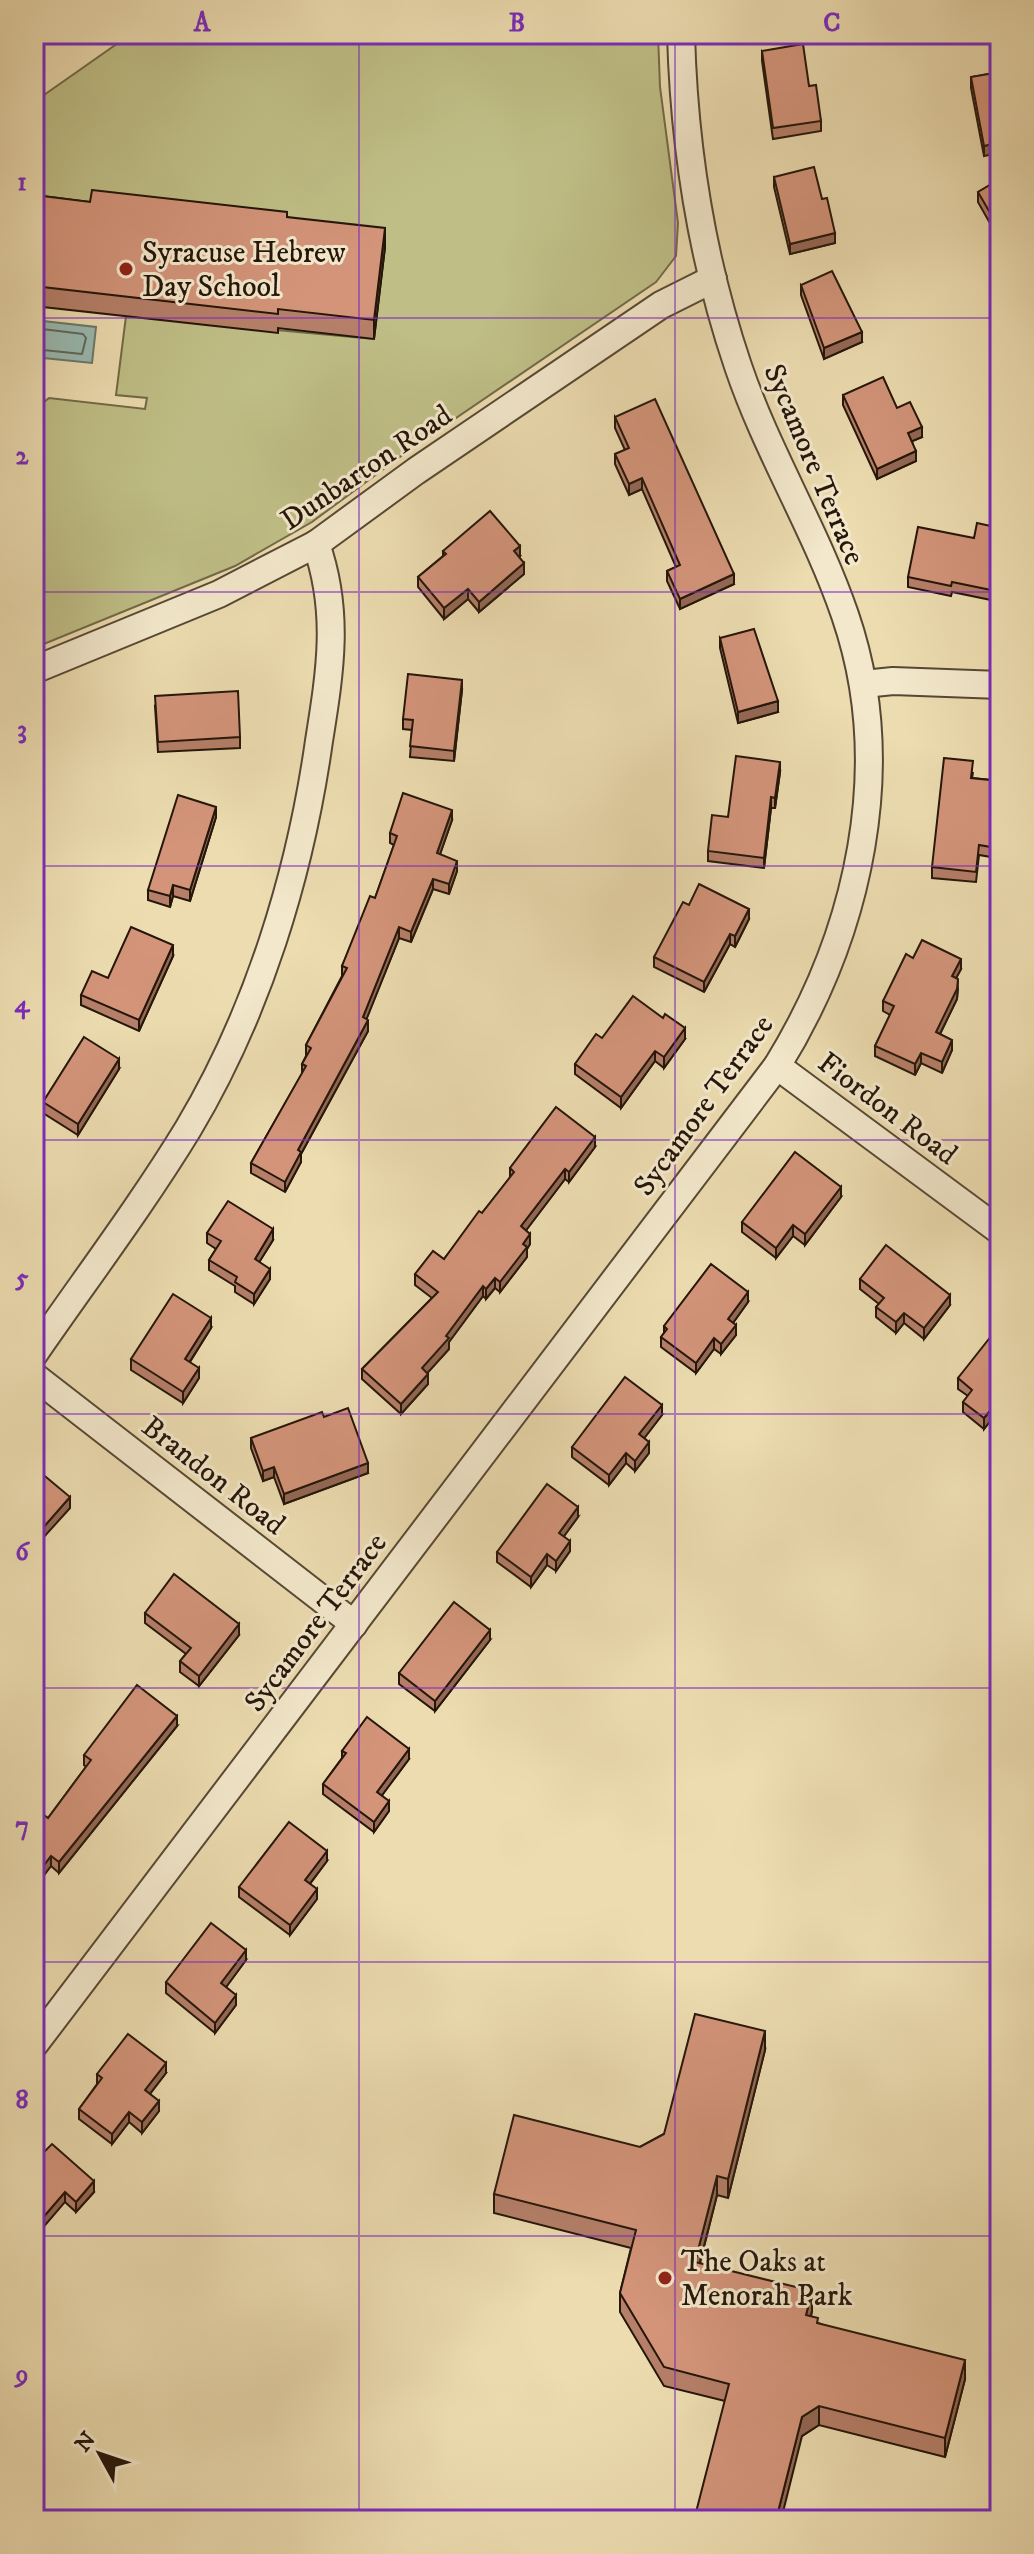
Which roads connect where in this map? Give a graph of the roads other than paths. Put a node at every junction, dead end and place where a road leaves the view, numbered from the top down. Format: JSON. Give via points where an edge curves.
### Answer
{"nodes":[{"id":1,"x":681,"y":34,"type":"edge"},
{"id":2,"x":713,"y":279,"type":"junction"},
{"id":3,"x":316,"y":544,"type":"junction"},
{"id":4,"x":34,"y":670,"type":"edge"},
{"id":5,"x":864,"y":684,"type":"junction"},
{"id":6,"x":1000,"y":685,"type":"edge"},
{"id":7,"x":777,"y":1066,"type":"junction"},
{"id":8,"x":1000,"y":1231,"type":"edge"},
{"id":9,"x":34,"y":1354,"type":"edge"},
{"id":10,"x":34,"y":1376,"type":"edge"},
{"id":11,"x":354,"y":1624,"type":"junction"},
{"id":12,"x":34,"y":2045,"type":"edge"}],
"edges":[{"from":1,"to":2,"type":"street","name":"Sycamore Terrace","via":[[684,96]]},
{"from":2,"to":3,"type":"street","name":"Dunbarton Road","via":[[661,305]]},
{"from":2,"to":5,"type":"street","name":"Sycamore Terrace","via":[[738,368],[845,615]]},
{"from":3,"to":4,"type":"street","name":"Dunbarton Road","via":[[219,594]]},
{"from":3,"to":9,"type":"street","via":[[329,581],[332,656],[310,802],[284,905],[243,1022],[188,1128]]},
{"from":5,"to":6,"type":"street"},
{"from":5,"to":7,"type":"street","name":"Sycamore Terrace","via":[[871,742],[862,848],[840,938]]},
{"from":7,"to":8,"type":"street","name":"Fiordon Road"},
{"from":7,"to":11,"type":"street","name":"Sycamore Terrace"},
{"from":10,"to":11,"type":"street","name":"Brandon Road"},
{"from":11,"to":12,"type":"street","name":"Sycamore Terrace"}]}
